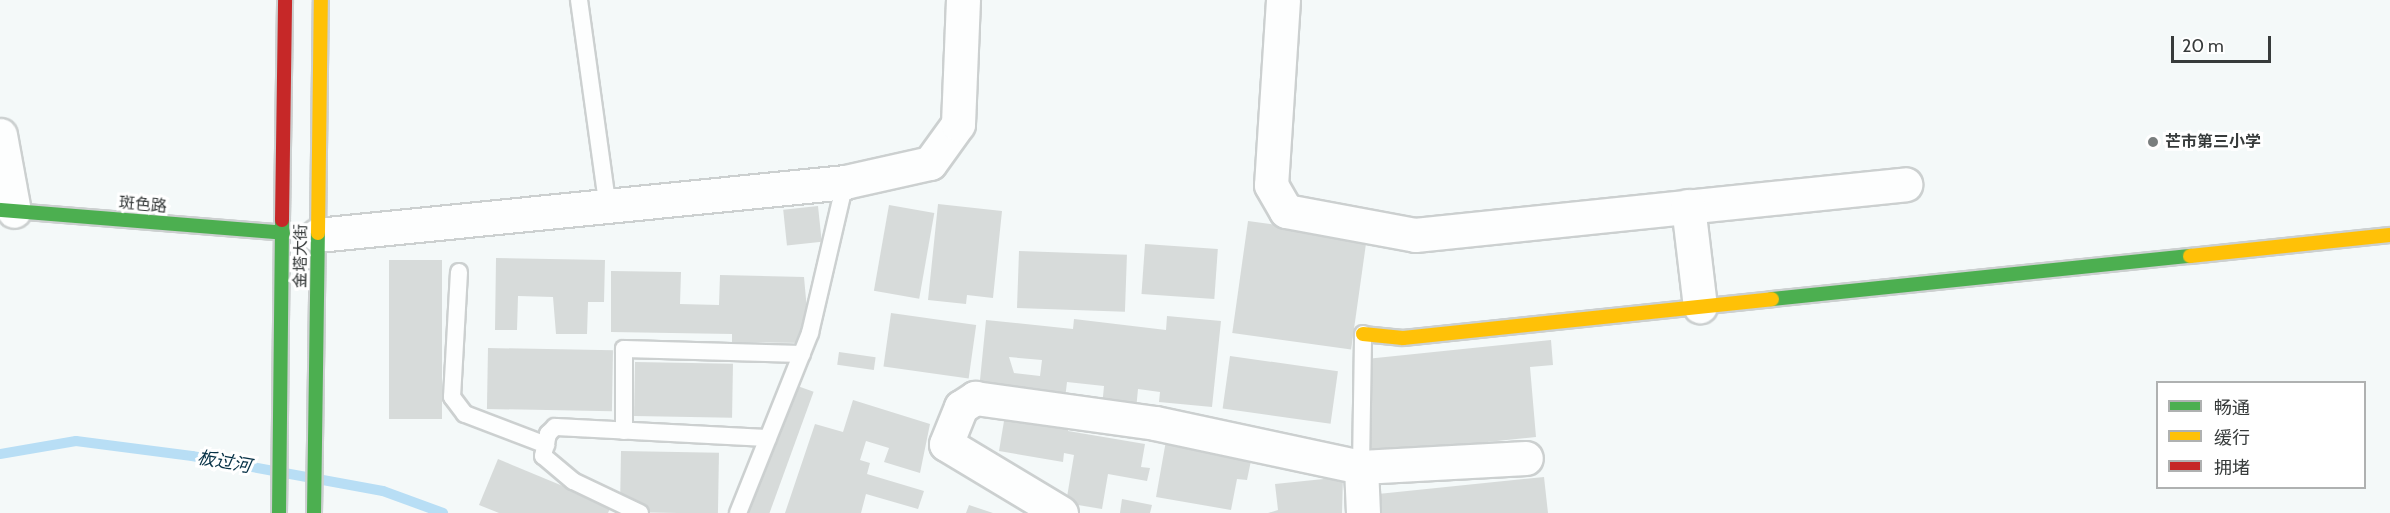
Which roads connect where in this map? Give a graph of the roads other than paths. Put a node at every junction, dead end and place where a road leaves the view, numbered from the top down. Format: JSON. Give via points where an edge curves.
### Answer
{"nodes":[{"id":1,"x":285,"y":0,"type":"edge"},
{"id":2,"x":321,"y":0,"type":"edge"},
{"id":3,"x":579,"y":0,"type":"edge"},
{"id":4,"x":963,"y":0,"type":"edge"},
{"id":5,"x":1283,"y":0,"type":"edge"},
{"id":6,"x":0,"y":135,"type":"edge"},
{"id":7,"x":845,"y":182,"type":"junction"},
{"id":8,"x":1905,"y":184,"type":"dead end"},
{"id":9,"x":1688,"y":206,"type":"junction"},
{"id":10,"x":608,"y":208,"type":"junction"},
{"id":11,"x":7,"y":211,"type":"edge"},
{"id":12,"x":283,"y":233,"type":"junction"},
{"id":13,"x":318,"y":235,"type":"junction"},
{"id":14,"x":2390,"y":235,"type":"edge"},
{"id":15,"x":459,"y":272,"type":"dead end"},
{"id":16,"x":1700,"y":306,"type":"junction"},
{"id":17,"x":1363,"y":334,"type":"joint"},
{"id":18,"x":802,"y":354,"type":"junction"},
{"id":19,"x":624,"y":431,"type":"junction"},
{"id":20,"x":768,"y":438,"type":"junction"},
{"id":21,"x":546,"y":445,"type":"junction"},
{"id":22,"x":1526,"y":458,"type":"dead end"},
{"id":23,"x":1360,"y":467,"type":"junction"},
{"id":24,"x":279,"y":513,"type":"edge"},
{"id":25,"x":314,"y":513,"type":"edge"},
{"id":26,"x":640,"y":513,"type":"edge"},
{"id":27,"x":738,"y":513,"type":"edge"},
{"id":28,"x":1061,"y":513,"type":"edge"},
{"id":29,"x":1363,"y":513,"type":"edge"}],
"edges":[{"from":1,"to":12,"type":"main road","name":"金塔大街"},
{"from":2,"to":13,"type":"main road","name":"金塔大街"},
{"from":3,"to":10,"type":"lane"},
{"from":4,"to":7,"type":"street","via":[[958,124],[930,163]]},
{"from":5,"to":9,"type":"street","via":[[1270,185],[1286,211],[1415,235]]},
{"from":6,"to":11,"type":"street"},
{"from":7,"to":10,"type":"street"},
{"from":7,"to":18,"type":"lane"},
{"from":8,"to":9,"type":"street"},
{"from":9,"to":16,"type":"street"},
{"from":10,"to":13,"type":"street"},
{"from":11,"to":12,"type":"main road","name":"斑色路"},
{"from":12,"to":24,"type":"main road","name":"金塔大街"},
{"from":13,"to":25,"type":"main road","name":"金塔大街"},
{"from":14,"to":16,"type":"main road"},
{"from":15,"to":21,"type":"lane","via":[[452,397],[465,414]]},
{"from":16,"to":17,"type":"main road","via":[[1403,338]]},
{"from":17,"to":23,"type":"lane"},
{"from":18,"to":19,"type":"lane","via":[[624,349]]},
{"from":18,"to":20,"type":"lane"},
{"from":19,"to":20,"type":"lane"},
{"from":19,"to":21,"type":"lane","via":[[555,428]]},
{"from":20,"to":27,"type":"lane"},
{"from":21,"to":26,"type":"lane","via":[[543,456],[573,481]]},
{"from":22,"to":23,"type":"street"},
{"from":23,"to":28,"type":"street","via":[[1155,423],[975,398],[961,407],[946,444]]},
{"from":23,"to":29,"type":"street"}]}
